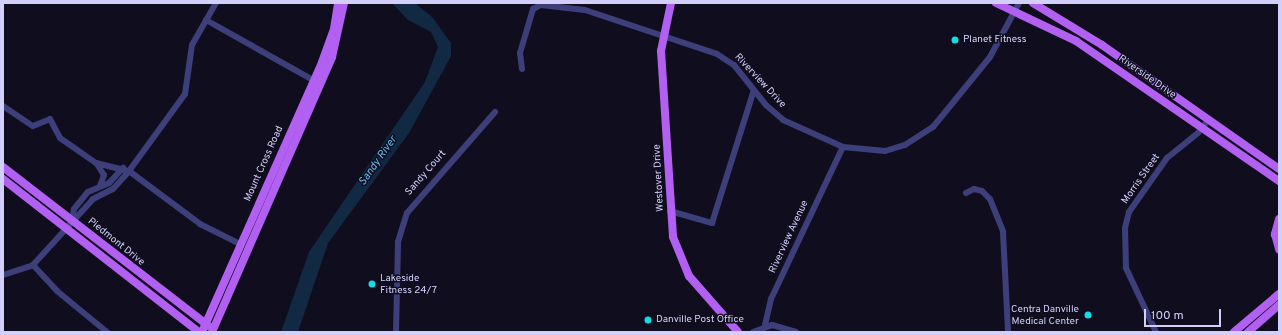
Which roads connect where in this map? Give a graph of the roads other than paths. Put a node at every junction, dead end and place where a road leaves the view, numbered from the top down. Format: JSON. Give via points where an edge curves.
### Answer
{"nodes":[{"id":1,"x":216,"y":3,"type":"edge"},
{"id":2,"x":338,"y":3,"type":"edge"},
{"id":3,"x":344,"y":3,"type":"edge"},
{"id":4,"x":671,"y":3,"type":"edge"},
{"id":5,"x":996,"y":3,"type":"edge"},
{"id":6,"x":1019,"y":3,"type":"edge"},
{"id":7,"x":1033,"y":3,"type":"edge"},
{"id":8,"x":1014,"y":12,"type":"junction"},
{"id":9,"x":206,"y":20,"type":"junction"},
{"id":10,"x":662,"y":34,"type":"junction"},
{"id":11,"x":522,"y":69,"type":"dead end"},
{"id":12,"x":313,"y":80,"type":"junction"},
{"id":13,"x":754,"y":90,"type":"junction"},
{"id":14,"x":3,"y":106,"type":"edge"},
{"id":15,"x":495,"y":112,"type":"dead end"},
{"id":16,"x":1209,"y":119,"type":"junction"},
{"id":17,"x":1203,"y":128,"type":"junction"},
{"id":18,"x":843,"y":146,"type":"junction"},
{"id":19,"x":96,"y":163,"type":"junction"},
{"id":20,"x":3,"y":167,"type":"edge"},
{"id":21,"x":129,"y":168,"type":"junction"},
{"id":22,"x":121,"y":169,"type":"junction"},
{"id":23,"x":1279,"y":169,"type":"edge"},
{"id":24,"x":3,"y":179,"type":"edge"},
{"id":25,"x":1279,"y":181,"type":"edge"},
{"id":26,"x":100,"y":186,"type":"junction"},
{"id":27,"x":966,"y":193,"type":"dead end"},
{"id":28,"x":670,"y":211,"type":"junction"},
{"id":29,"x":1279,"y":219,"type":"edge"},
{"id":30,"x":72,"y":220,"type":"junction"},
{"id":31,"x":66,"y":227,"type":"junction"},
{"id":32,"x":240,"y":244,"type":"junction"},
{"id":33,"x":1279,"y":249,"type":"edge"},
{"id":34,"x":33,"y":264,"type":"junction"},
{"id":35,"x":3,"y":275,"type":"edge"},
{"id":36,"x":1279,"y":293,"type":"edge"},
{"id":37,"x":1279,"y":305,"type":"edge"},
{"id":38,"x":1279,"y":310,"type":"edge"},
{"id":39,"x":1264,"y":318,"type":"junction"},
{"id":40,"x":206,"y":324,"type":"junction"},
{"id":41,"x":765,"y":325,"type":"junction"},
{"id":42,"x":215,"y":331,"type":"edge"},
{"id":43,"x":107,"y":332,"type":"edge"},
{"id":44,"x":200,"y":332,"type":"edge"},
{"id":45,"x":396,"y":332,"type":"edge"},
{"id":46,"x":738,"y":332,"type":"edge"},
{"id":47,"x":753,"y":332,"type":"edge"},
{"id":48,"x":796,"y":332,"type":"edge"},
{"id":49,"x":1008,"y":332,"type":"edge"},
{"id":50,"x":1156,"y":332,"type":"edge"},
{"id":51,"x":1234,"y":332,"type":"edge"},
{"id":52,"x":1248,"y":332,"type":"edge"}],
"edges":[{"from":1,"to":9,"type":"street"},
{"from":2,"to":12,"type":"main road","name":"Mount Cross Road","via":[[334,29]]},
{"from":3,"to":42,"type":"main road","name":"Mount Cross Road","via":[[332,57]]},
{"from":4,"to":10,"type":"main road","name":"Westover Drive"},
{"from":5,"to":8,"type":"main road","name":"Riverside Drive"},
{"from":6,"to":8,"type":"street","name":"Riverview Drive"},
{"from":7,"to":16,"type":"main road","name":"Riverside Drive","via":[[1102,45]]},
{"from":8,"to":17,"type":"main road","name":"Riverside Drive","via":[[1076,41]]},
{"from":8,"to":18,"type":"street","name":"Riverview Drive","via":[[990,57],[926,133],[885,151]]},
{"from":9,"to":12,"type":"street"},
{"from":9,"to":21,"type":"street","via":[[192,45],[185,94]]},
{"from":10,"to":11,"type":"street","name":"Riverview Drive","via":[[598,13],[541,5],[531,13],[520,53]]},
{"from":10,"to":13,"type":"street","name":"Riverview Drive","via":[[725,58]]},
{"from":10,"to":28,"type":"main road","name":"Westover Drive"},
{"from":12,"to":32,"type":"main road","name":"Mount Cross Road"},
{"from":13,"to":18,"type":"street","name":"Riverview Drive","via":[[783,120]]},
{"from":13,"to":28,"type":"street","via":[[712,223]]},
{"from":14,"to":19,"type":"street","via":[[33,126],[50,119],[61,139]]},
{"from":15,"to":45,"type":"street","name":"Sandy Court","via":[[407,213],[398,242]]},
{"from":16,"to":17,"type":"street","name":"Morris Street"},
{"from":16,"to":23,"type":"main road","name":"Riverside Drive"},
{"from":17,"to":25,"type":"main road","name":"Riverside Drive"},
{"from":17,"to":50,"type":"street","name":"Morris Street","via":[[1167,158],[1130,212],[1124,228],[1126,268]]},
{"from":18,"to":41,"type":"street","name":"Riverview Avenue","via":[[771,298]]},
{"from":19,"to":22,"type":"street"},
{"from":19,"to":26,"type":"street","via":[[104,175]]},
{"from":20,"to":30,"type":"main road","name":"Piedmont Drive"},
{"from":21,"to":22,"type":"street"},
{"from":21,"to":30,"type":"street","via":[[115,187],[95,198],[81,215]]},
{"from":21,"to":32,"type":"street","via":[[200,224]]},
{"from":22,"to":26,"type":"street","via":[[111,182]]},
{"from":24,"to":31,"type":"main road","name":"Piedmont Drive"},
{"from":26,"to":30,"type":"street","via":[[84,196],[74,209]]},
{"from":27,"to":49,"type":"street","via":[[974,189],[982,190],[990,199],[1003,232]]},
{"from":28,"to":46,"type":"main road","name":"Westover Drive","via":[[674,242],[685,268]]},
{"from":29,"to":33,"type":"main road","via":[[1275,234]]},
{"from":30,"to":31,"type":"street"},
{"from":30,"to":40,"type":"main road","name":"Piedmont Drive"},
{"from":31,"to":34,"type":"street"},
{"from":31,"to":44,"type":"main road","name":"Piedmont Drive"},
{"from":32,"to":40,"type":"main road","name":"Mount Cross Road"},
{"from":34,"to":35,"type":"street"},
{"from":34,"to":43,"type":"street","via":[[57,291]]},
{"from":36,"to":51,"type":"main road"},
{"from":37,"to":39,"type":"main road"},
{"from":38,"to":39,"type":"main road"},
{"from":39,"to":52,"type":"main road"},
{"from":40,"to":42,"type":"main road","name":"Piedmont Drive"},
{"from":40,"to":44,"type":"main road","name":"Mount Cross Road"},
{"from":41,"to":47,"type":"street"},
{"from":41,"to":48,"type":"street"}]}
